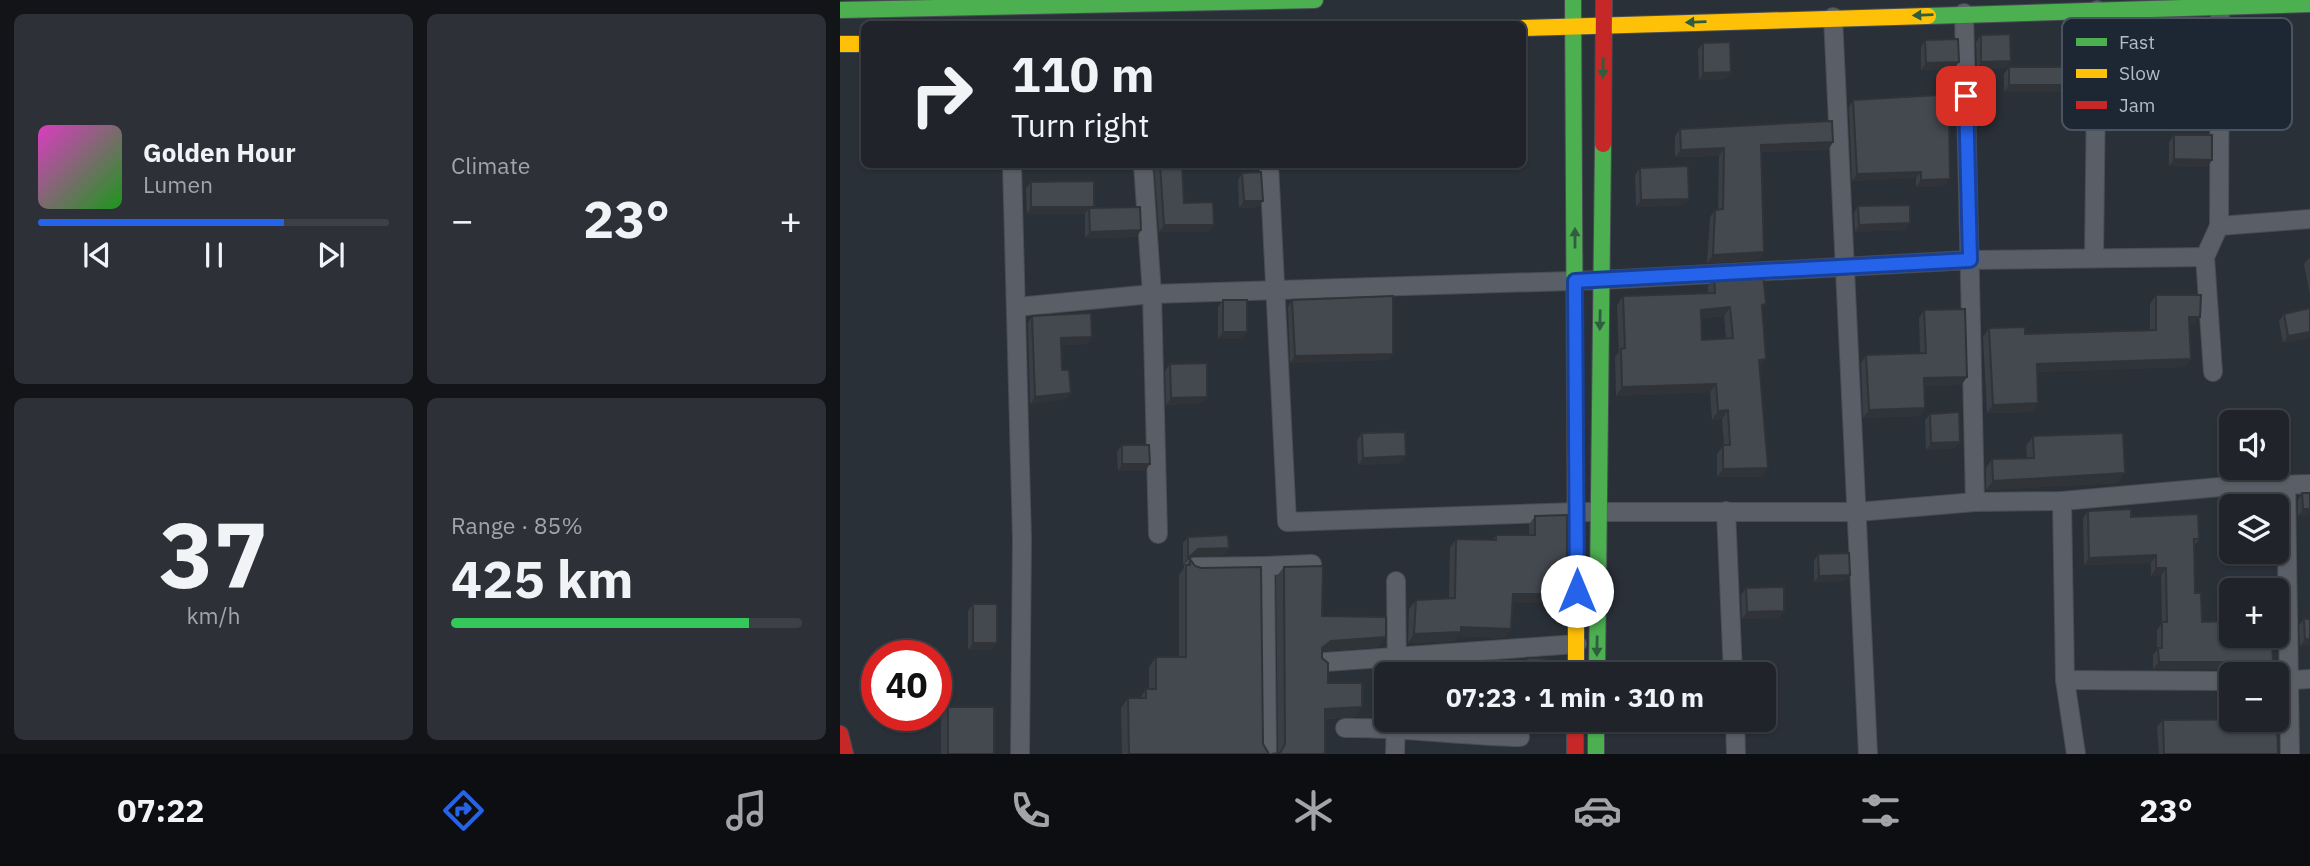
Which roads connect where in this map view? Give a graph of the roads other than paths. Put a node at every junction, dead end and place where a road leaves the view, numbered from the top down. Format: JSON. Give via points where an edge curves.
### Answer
{"nodes":[{"id":1,"x":1315,"y":0,"type":"edge"},
{"id":2,"x":1573,"y":0,"type":"edge"},
{"id":3,"x":1604,"y":0,"type":"edge"},
{"id":4,"x":1257,"y":1,"type":"edge"},
{"id":5,"x":2310,"y":4,"type":"edge"},
{"id":6,"x":2220,"y":6,"type":"junction"},
{"id":7,"x":840,"y":10,"type":"edge"},
{"id":8,"x":2097,"y":10,"type":"junction"},
{"id":9,"x":1964,"y":13,"type":"junction"},
{"id":10,"x":1006,"y":16,"type":"edge"},
{"id":11,"x":1833,"y":17,"type":"junction"},
{"id":12,"x":2097,"y":18,"type":"edge"},
{"id":13,"x":2220,"y":18,"type":"edge"},
{"id":14,"x":1603,"y":26,"type":"junction"},
{"id":15,"x":1573,"y":27,"type":"junction"},
{"id":16,"x":1526,"y":28,"type":"edge"},
{"id":17,"x":840,"y":44,"type":"edge"},
{"id":18,"x":861,"y":44,"type":"edge"},
{"id":19,"x":2096,"y":130,"type":"edge"},
{"id":20,"x":2219,"y":130,"type":"edge"},
{"id":21,"x":1012,"y":168,"type":"edge"},
{"id":22,"x":1143,"y":168,"type":"edge"},
{"id":23,"x":1269,"y":168,"type":"edge"},
{"id":24,"x":2310,"y":219,"type":"edge"},
{"id":25,"x":2219,"y":226,"type":"junction"},
{"id":26,"x":2094,"y":257,"type":"junction"},
{"id":27,"x":2205,"y":257,"type":"junction"},
{"id":28,"x":1970,"y":260,"type":"junction"},
{"id":29,"x":1845,"y":269,"type":"junction"},
{"id":30,"x":1601,"y":280,"type":"junction"},
{"id":31,"x":1575,"y":281,"type":"junction"},
{"id":32,"x":1273,"y":289,"type":"junction"},
{"id":33,"x":1152,"y":294,"type":"junction"},
{"id":34,"x":1016,"y":307,"type":"junction"},
{"id":35,"x":2213,"y":372,"type":"dead end"},
{"id":36,"x":2310,"y":484,"type":"edge"},
{"id":37,"x":2286,"y":485,"type":"junction"},
{"id":38,"x":2062,"y":501,"type":"junction"},
{"id":39,"x":1975,"y":502,"type":"junction"},
{"id":40,"x":1726,"y":511,"type":"junction"},
{"id":41,"x":1577,"y":512,"type":"junction"},
{"id":42,"x":1598,"y":512,"type":"junction"},
{"id":43,"x":1857,"y":512,"type":"junction"},
{"id":44,"x":1158,"y":534,"type":"dead end"},
{"id":45,"x":1312,"y":564,"type":"edge"},
{"id":46,"x":1194,"y":566,"type":"edge"},
{"id":47,"x":1265,"y":566,"type":"junction"},
{"id":48,"x":1396,"y":581,"type":"dead end"},
{"id":49,"x":1577,"y":644,"type":"junction"},
{"id":50,"x":1325,"y":662,"type":"edge"},
{"id":51,"x":1397,"y":662,"type":"edge"},
{"id":52,"x":1423,"y":662,"type":"edge"},
{"id":53,"x":1576,"y":662,"type":"edge"},
{"id":54,"x":1597,"y":662,"type":"edge"},
{"id":55,"x":1732,"y":662,"type":"edge"},
{"id":56,"x":2283,"y":662,"type":"edge"},
{"id":57,"x":1374,"y":664,"type":"edge"},
{"id":58,"x":2065,"y":680,"type":"junction"},
{"id":59,"x":2310,"y":680,"type":"edge"},
{"id":60,"x":2219,"y":681,"type":"edge"},
{"id":61,"x":2289,"y":681,"type":"edge"},
{"id":62,"x":1374,"y":727,"type":"edge"},
{"id":63,"x":1345,"y":728,"type":"dead end"},
{"id":64,"x":1396,"y":732,"type":"edge"},
{"id":65,"x":1468,"y":732,"type":"edge"},
{"id":66,"x":1576,"y":732,"type":"edge"},
{"id":67,"x":1596,"y":732,"type":"edge"},
{"id":68,"x":1735,"y":732,"type":"edge"},
{"id":69,"x":2288,"y":732,"type":"edge"},
{"id":70,"x":840,"y":734,"type":"edge"},
{"id":71,"x":1520,"y":737,"type":"dead end"},
{"id":72,"x":845,"y":754,"type":"edge"},
{"id":73,"x":1020,"y":754,"type":"edge"},
{"id":74,"x":1267,"y":754,"type":"edge"},
{"id":75,"x":1395,"y":754,"type":"edge"},
{"id":76,"x":1575,"y":754,"type":"edge"},
{"id":77,"x":1596,"y":754,"type":"edge"},
{"id":78,"x":1736,"y":754,"type":"edge"},
{"id":79,"x":1868,"y":754,"type":"edge"},
{"id":80,"x":2076,"y":754,"type":"edge"},
{"id":81,"x":2290,"y":754,"type":"edge"}],
"edges":[{"from":1,"to":4,"type":"street"},
{"from":2,"to":15,"type":"street"},
{"from":3,"to":14,"type":"street"},
{"from":4,"to":10,"type":"street"},
{"from":5,"to":6,"type":"street"},
{"from":6,"to":8,"type":"street"},
{"from":6,"to":13,"type":"street"},
{"from":7,"to":10,"type":"street"},
{"from":8,"to":9,"type":"street"},
{"from":8,"to":12,"type":"street"},
{"from":9,"to":11,"type":"street","one_way":true},
{"from":9,"to":28,"type":"street"},
{"from":11,"to":14,"type":"street","one_way":true},
{"from":11,"to":29,"type":"street"},
{"from":14,"to":15,"type":"street"},
{"from":14,"to":30,"type":"street","one_way":true},
{"from":15,"to":16,"type":"street"},
{"from":31,"to":15,"type":"street","one_way":true},
{"from":17,"to":18,"type":"street"},
{"from":19,"to":26,"type":"street"},
{"from":20,"to":25,"type":"street"},
{"from":21,"to":34,"type":"street"},
{"from":22,"to":33,"type":"street"},
{"from":23,"to":32,"type":"street"},
{"from":24,"to":25,"type":"street"},
{"from":25,"to":27,"type":"street"},
{"from":26,"to":27,"type":"street"},
{"from":26,"to":28,"type":"street"},
{"from":27,"to":35,"type":"street"},
{"from":28,"to":29,"type":"street"},
{"from":28,"to":39,"type":"street"},
{"from":29,"to":30,"type":"street"},
{"from":29,"to":43,"type":"street"},
{"from":30,"to":31,"type":"street"},
{"from":30,"to":42,"type":"street","one_way":true},
{"from":31,"to":32,"type":"street"},
{"from":31,"to":41,"type":"street"},
{"from":32,"to":33,"type":"street"},
{"from":32,"to":41,"type":"street","via":[[1287,522]]},
{"from":33,"to":34,"type":"street"},
{"from":33,"to":44,"type":"street"},
{"from":34,"to":73,"type":"street","via":[[1022,539]]},
{"from":36,"to":37,"type":"street"},
{"from":37,"to":38,"type":"street","via":[[2220,486]]},
{"from":37,"to":56,"type":"street"},
{"from":38,"to":39,"type":"street"},
{"from":38,"to":58,"type":"street"},
{"from":39,"to":43,"type":"street"},
{"from":40,"to":42,"type":"street"},
{"from":40,"to":43,"type":"street"},
{"from":40,"to":55,"type":"street"},
{"from":41,"to":42,"type":"street"},
{"from":41,"to":49,"type":"street"},
{"from":42,"to":54,"type":"street","one_way":true},
{"from":43,"to":79,"type":"street"},
{"from":45,"to":47,"type":"street"},
{"from":46,"to":47,"type":"street"},
{"from":47,"to":74,"type":"street"},
{"from":48,"to":51,"type":"street"},
{"from":49,"to":52,"type":"street"},
{"from":49,"to":53,"type":"street"},
{"from":50,"to":57,"type":"street"},
{"from":58,"to":60,"type":"street"},
{"from":58,"to":80,"type":"street"},
{"from":59,"to":61,"type":"street"},
{"from":62,"to":63,"type":"street"},
{"from":64,"to":75,"type":"street"},
{"from":65,"to":71,"type":"street"},
{"from":66,"to":76,"type":"street"},
{"from":67,"to":77,"type":"street"},
{"from":68,"to":78,"type":"street"},
{"from":69,"to":81,"type":"street"},
{"from":70,"to":72,"type":"street"}]}
